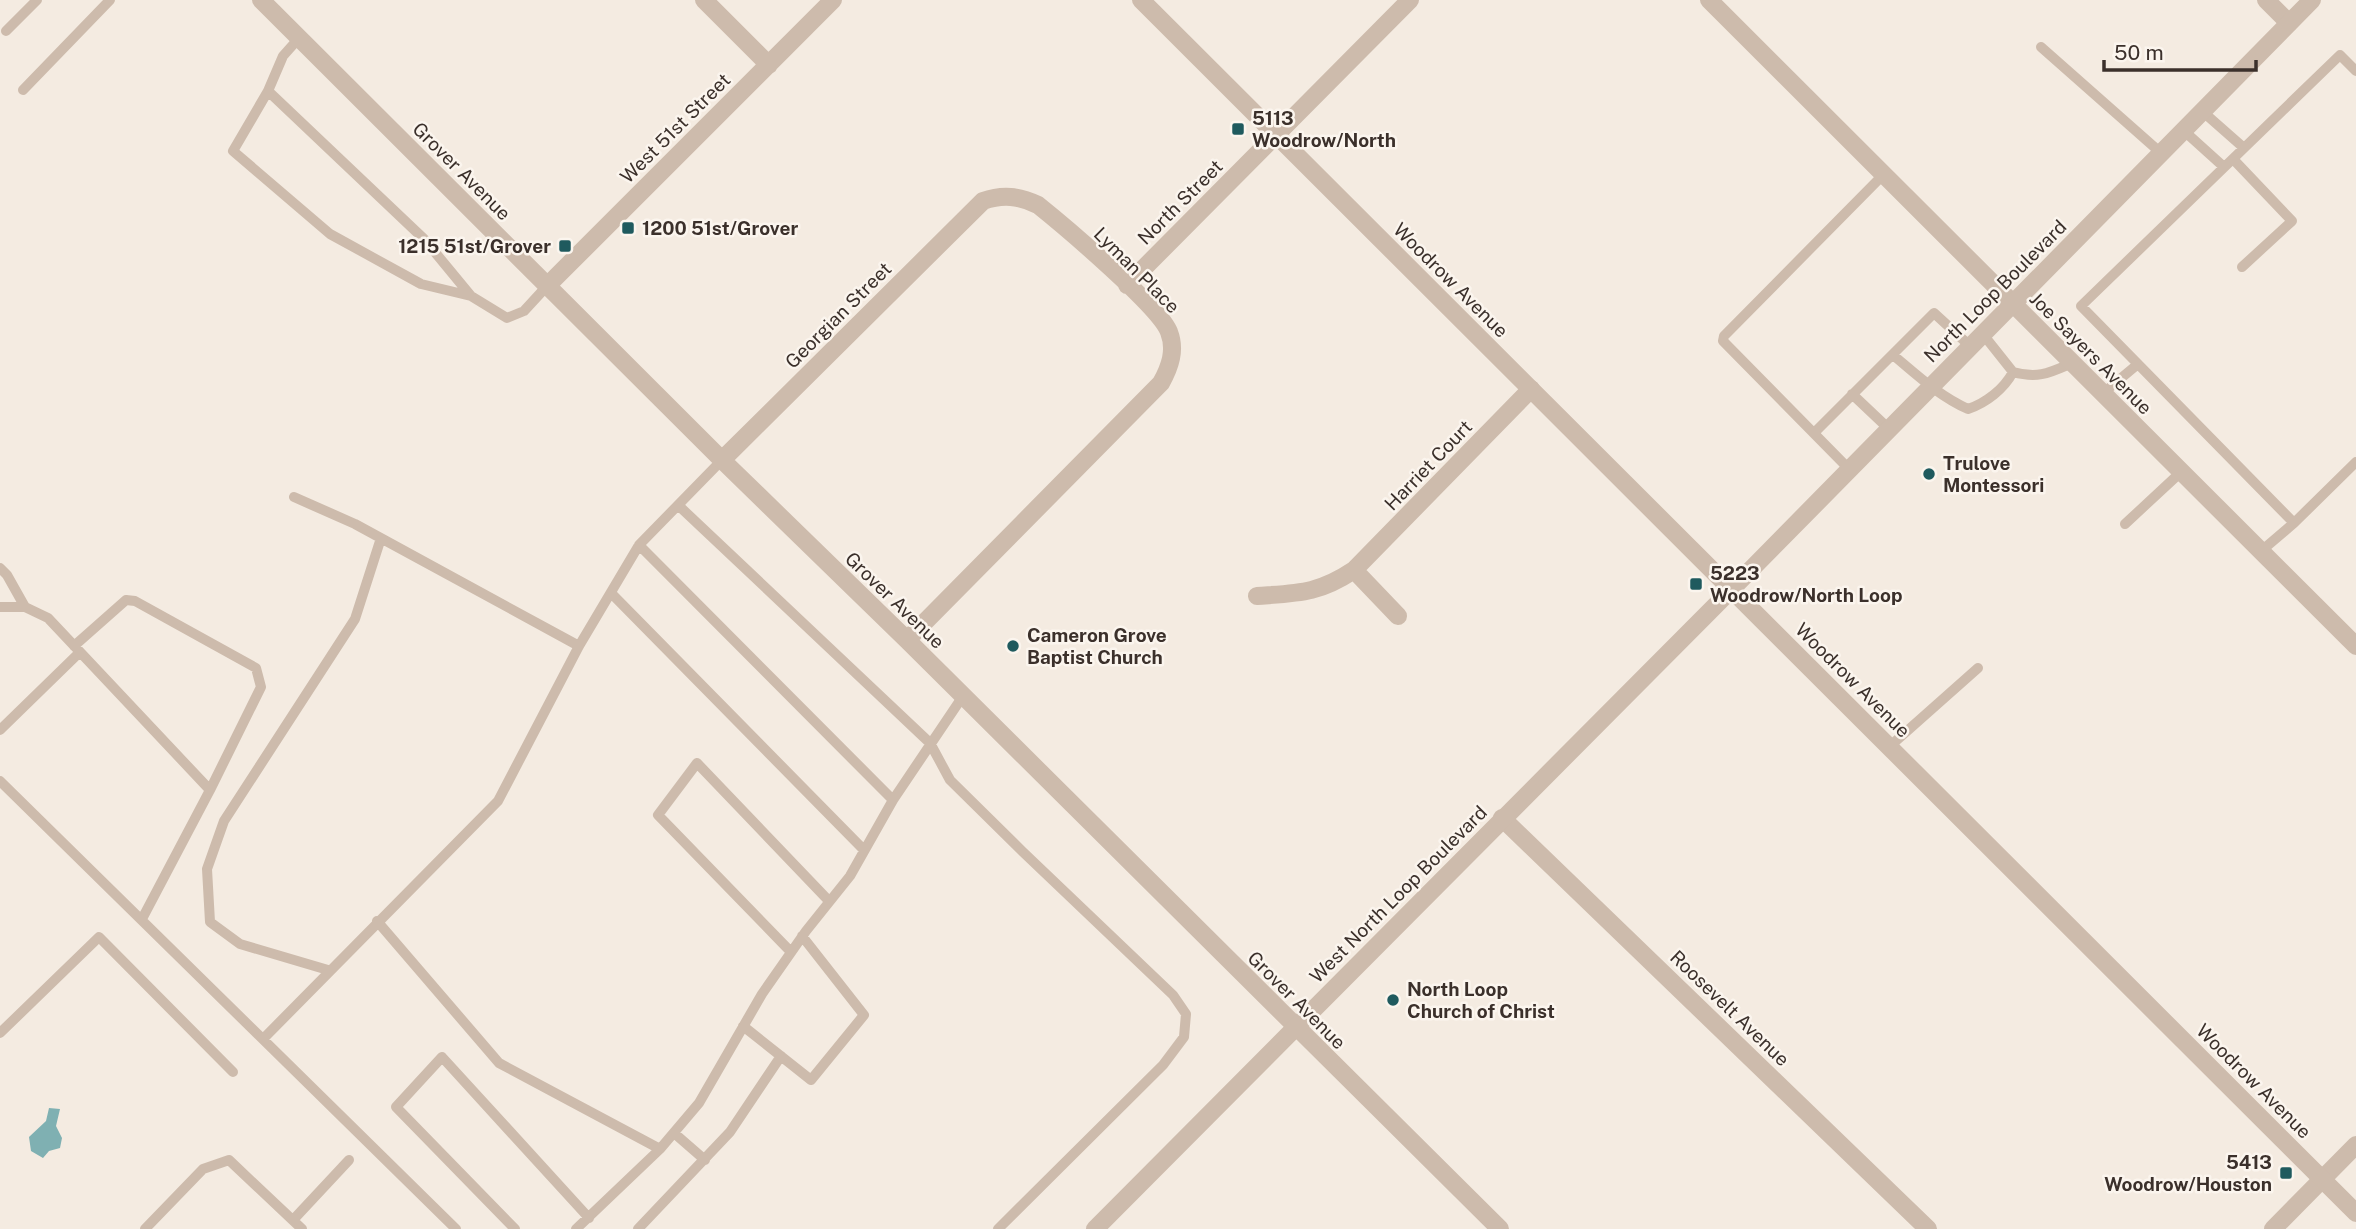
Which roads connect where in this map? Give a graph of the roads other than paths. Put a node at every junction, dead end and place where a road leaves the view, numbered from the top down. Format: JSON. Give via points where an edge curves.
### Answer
{"nodes":[{"id":1,"x":37,"y":0,"type":"edge"},
{"id":2,"x":110,"y":0,"type":"edge"},
{"id":3,"x":261,"y":0,"type":"edge"},
{"id":4,"x":704,"y":0,"type":"edge"},
{"id":5,"x":833,"y":0,"type":"edge"},
{"id":6,"x":1141,"y":0,"type":"edge"},
{"id":7,"x":1410,"y":0,"type":"edge"},
{"id":8,"x":1709,"y":0,"type":"edge"},
{"id":9,"x":2266,"y":0,"type":"edge"},
{"id":10,"x":2312,"y":0,"type":"edge"},
{"id":11,"x":2289,"y":23,"type":"junction"},
{"id":12,"x":6,"y":31,"type":"dead end"},
{"id":13,"x":299,"y":38,"type":"junction"},
{"id":14,"x":2041,"y":47,"type":"dead end"},
{"id":15,"x":769,"y":65,"type":"junction"},
{"id":16,"x":2356,"y":71,"type":"edge"},
{"id":17,"x":23,"y":90,"type":"dead end"},
{"id":18,"x":268,"y":91,"type":"junction"},
{"id":19,"x":2202,"y":111,"type":"junction"},
{"id":20,"x":2183,"y":130,"type":"junction"},
{"id":21,"x":1277,"y":135,"type":"junction"},
{"id":22,"x":2244,"y":148,"type":"junction"},
{"id":23,"x":2161,"y":153,"type":"junction"},
{"id":24,"x":2233,"y":159,"type":"junction"},
{"id":25,"x":2224,"y":167,"type":"junction"},
{"id":26,"x":1883,"y":175,"type":"junction"},
{"id":27,"x":983,"y":201,"type":"joint"},
{"id":28,"x":2242,"y":267,"type":"dead end"},
{"id":29,"x":1127,"y":285,"type":"junction"},
{"id":30,"x":547,"y":286,"type":"junction"},
{"id":31,"x":471,"y":296,"type":"junction"},
{"id":32,"x":2012,"y":303,"type":"junction"},
{"id":33,"x":1976,"y":340,"type":"junction"},
{"id":34,"x":1893,"y":355,"type":"junction"},
{"id":35,"x":2072,"y":363,"type":"junction"},
{"id":36,"x":2138,"y":364,"type":"junction"},
{"id":37,"x":2013,"y":372,"type":"junction"},
{"id":38,"x":1930,"y":387,"type":"junction"},
{"id":39,"x":1531,"y":389,"type":"junction"},
{"id":40,"x":1852,"y":394,"type":"junction"},
{"id":41,"x":2102,"y":394,"type":"junction"},
{"id":42,"x":1889,"y":429,"type":"junction"},
{"id":43,"x":1814,"y":433,"type":"junction"},
{"id":44,"x":722,"y":460,"type":"junction"},
{"id":45,"x":2356,"y":463,"type":"edge"},
{"id":46,"x":1849,"y":469,"type":"junction"},
{"id":47,"x":2180,"y":472,"type":"junction"},
{"id":48,"x":294,"y":497,"type":"dead end"},
{"id":49,"x":678,"y":505,"type":"junction"},
{"id":50,"x":2294,"y":523,"type":"junction"},
{"id":51,"x":2125,"y":524,"type":"dead end"},
{"id":52,"x":381,"y":538,"type":"junction"},
{"id":53,"x":639,"y":545,"type":"junction"},
{"id":54,"x":2260,"y":552,"type":"junction"},
{"id":55,"x":0,"y":568,"type":"edge"},
{"id":56,"x":1354,"y":570,"type":"junction"},
{"id":57,"x":1732,"y":589,"type":"junction"},
{"id":58,"x":611,"y":593,"type":"junction"},
{"id":59,"x":1256,"y":596,"type":"dead end"},
{"id":60,"x":0,"y":607,"type":"edge"},
{"id":61,"x":25,"y":607,"type":"junction"},
{"id":62,"x":1398,"y":616,"type":"dead end"},
{"id":63,"x":907,"y":640,"type":"junction"},
{"id":64,"x":579,"y":646,"type":"junction"},
{"id":65,"x":2356,"y":646,"type":"edge"},
{"id":66,"x":77,"y":649,"type":"junction"},
{"id":67,"x":1978,"y":668,"type":"dead end"},
{"id":68,"x":963,"y":696,"type":"junction"},
{"id":69,"x":0,"y":730,"type":"edge"},
{"id":70,"x":930,"y":743,"type":"junction"},
{"id":71,"x":1889,"y":747,"type":"junction"},
{"id":72,"x":0,"y":781,"type":"edge"},
{"id":73,"x":210,"y":790,"type":"junction"},
{"id":74,"x":892,"y":800,"type":"junction"},
{"id":75,"x":1502,"y":817,"type":"junction"},
{"id":76,"x":864,"y":850,"type":"junction"},
{"id":77,"x":829,"y":901,"type":"junction"},
{"id":78,"x":142,"y":919,"type":"junction"},
{"id":79,"x":377,"y":921,"type":"junction"},
{"id":80,"x":802,"y":936,"type":"junction"},
{"id":81,"x":791,"y":952,"type":"junction"},
{"id":82,"x":328,"y":970,"type":"junction"},
{"id":83,"x":743,"y":1026,"type":"junction"},
{"id":84,"x":1295,"y":1027,"type":"junction"},
{"id":85,"x":0,"y":1033,"type":"edge"},
{"id":86,"x":264,"y":1038,"type":"junction"},
{"id":87,"x":781,"y":1056,"type":"junction"},
{"id":88,"x":233,"y":1072,"type":"dead end"},
{"id":89,"x":674,"y":1133,"type":"junction"},
{"id":90,"x":2356,"y":1145,"type":"edge"},
{"id":91,"x":660,"y":1149,"type":"junction"},
{"id":92,"x":349,"y":1160,"type":"dead end"},
{"id":93,"x":705,"y":1160,"type":"junction"},
{"id":94,"x":2322,"y":1179,"type":"junction"},
{"id":95,"x":2356,"y":1213,"type":"edge"},
{"id":96,"x":589,"y":1217,"type":"junction"},
{"id":97,"x":293,"y":1220,"type":"junction"},
{"id":98,"x":145,"y":1229,"type":"edge"},
{"id":99,"x":302,"y":1229,"type":"edge"},
{"id":100,"x":456,"y":1229,"type":"edge"},
{"id":101,"x":514,"y":1229,"type":"edge"},
{"id":102,"x":576,"y":1229,"type":"edge"},
{"id":103,"x":638,"y":1229,"type":"edge"},
{"id":104,"x":998,"y":1229,"type":"edge"},
{"id":105,"x":1095,"y":1229,"type":"edge"},
{"id":106,"x":1500,"y":1229,"type":"edge"},
{"id":107,"x":1928,"y":1229,"type":"edge"},
{"id":108,"x":2273,"y":1229,"type":"edge"}],
"edges":[{"from":1,"to":12,"type":"lane"},
{"from":2,"to":17,"type":"lane"},
{"from":3,"to":13,"type":"street","name":"Grover Avenue"},
{"from":4,"to":15,"type":"street"},
{"from":5,"to":15,"type":"street","name":"West 51st Street"},
{"from":6,"to":21,"type":"street","name":"Woodrow Avenue"},
{"from":7,"to":21,"type":"street","name":"North Street"},
{"from":8,"to":26,"type":"street","name":"Joe Sayers Avenue"},
{"from":9,"to":11,"type":"street"},
{"from":10,"to":11,"type":"street"},
{"from":11,"to":19,"type":"street","name":"North Loop Boulevard"},
{"from":13,"to":18,"type":"lane"},
{"from":13,"to":30,"type":"street","name":"Grover Avenue"},
{"from":14,"to":23,"type":"lane"},
{"from":15,"to":30,"type":"street","name":"West 51st Street"},
{"from":16,"to":22,"type":"lane","via":[[2340,55]]},
{"from":18,"to":31,"type":"lane","via":[[424,239]]},
{"from":18,"to":31,"type":"lane","via":[[233,151],[330,234],[421,284]]},
{"from":19,"to":20,"type":"street","name":"North Loop Boulevard"},
{"from":19,"to":22,"type":"lane"},
{"from":20,"to":23,"type":"street","name":"North Loop Boulevard"},
{"from":20,"to":25,"type":"lane"},
{"from":21,"to":29,"type":"street","name":"North Street"},
{"from":21,"to":39,"type":"street","name":"Woodrow Avenue"},
{"from":22,"to":24,"type":"lane"},
{"from":23,"to":32,"type":"street","name":"North Loop Boulevard"},
{"from":24,"to":25,"type":"lane"},
{"from":24,"to":28,"type":"lane","via":[[2292,222]]},
{"from":25,"to":36,"type":"lane","via":[[2081,306]]},
{"from":26,"to":32,"type":"street","name":"Joe Sayers Avenue"},
{"from":26,"to":43,"type":"lane","via":[[1723,341]]},
{"from":27,"to":29,"type":"street","name":"Lyman Place","via":[[1006,196],[1038,205]]},
{"from":27,"to":44,"type":"street","name":"Georgian Street"},
{"from":29,"to":63,"type":"street","name":"Lyman Place","via":[[1164,321],[1172,346],[1168,371],[1153,392]]},
{"from":30,"to":31,"type":"lane","via":[[524,311],[507,318]]},
{"from":30,"to":44,"type":"street","name":"Grover Avenue"},
{"from":32,"to":33,"type":"street","name":"North Loop Boulevard"},
{"from":32,"to":35,"type":"street","name":"Joe Sayers Avenue"},
{"from":33,"to":34,"type":"lane","via":[[1934,313]]},
{"from":33,"to":37,"type":"lane"},
{"from":33,"to":38,"type":"street","name":"North Loop Boulevard"},
{"from":34,"to":38,"type":"lane"},
{"from":34,"to":40,"type":"lane"},
{"from":35,"to":37,"type":"lane","via":[[2043,376]]},
{"from":35,"to":41,"type":"street","name":"Joe Sayers Avenue"},
{"from":36,"to":41,"type":"lane"},
{"from":36,"to":50,"type":"lane"},
{"from":37,"to":38,"type":"lane","via":[[1981,405],[1968,409]]},
{"from":38,"to":42,"type":"street","name":"North Loop Boulevard"},
{"from":39,"to":56,"type":"street","name":"Harriet Court"},
{"from":39,"to":57,"type":"street","name":"Woodrow Avenue"},
{"from":40,"to":42,"type":"lane"},
{"from":40,"to":43,"type":"lane"},
{"from":41,"to":47,"type":"street","name":"Joe Sayers Avenue"},
{"from":42,"to":46,"type":"street","name":"North Loop Boulevard"},
{"from":43,"to":46,"type":"lane"},
{"from":44,"to":49,"type":"lane"},
{"from":44,"to":63,"type":"street","name":"Grover Avenue"},
{"from":45,"to":50,"type":"lane"},
{"from":46,"to":57,"type":"street","name":"North Loop Boulevard"},
{"from":47,"to":51,"type":"lane"},
{"from":47,"to":54,"type":"street","name":"Joe Sayers Avenue"},
{"from":48,"to":52,"type":"lane"},
{"from":49,"to":53,"type":"lane"},
{"from":49,"to":70,"type":"lane"},
{"from":50,"to":54,"type":"lane"},
{"from":52,"to":64,"type":"lane"},
{"from":52,"to":82,"type":"lane","via":[[355,619],[224,821],[207,869],[210,922],[240,944]]},
{"from":53,"to":58,"type":"lane"},
{"from":53,"to":74,"type":"lane"},
{"from":54,"to":65,"type":"street","name":"Joe Sayers Avenue"},
{"from":55,"to":61,"type":"lane"},
{"from":56,"to":59,"type":"street","name":"Harriet Court","via":[[1312,592]]},
{"from":56,"to":62,"type":"street"},
{"from":57,"to":71,"type":"street","name":"Woodrow Avenue"},
{"from":57,"to":75,"type":"street","name":"West North Loop Boulevard"},
{"from":58,"to":64,"type":"lane"},
{"from":58,"to":76,"type":"lane"},
{"from":60,"to":61,"type":"lane"},
{"from":61,"to":66,"type":"lane","via":[[48,618]]},
{"from":63,"to":68,"type":"street","name":"Grover Avenue"},
{"from":64,"to":79,"type":"lane","via":[[498,801]]},
{"from":66,"to":69,"type":"lane"},
{"from":66,"to":73,"type":"lane"},
{"from":66,"to":73,"type":"lane","via":[[126,600],[256,668],[261,687]]},
{"from":67,"to":71,"type":"lane"},
{"from":68,"to":70,"type":"lane"},
{"from":68,"to":84,"type":"street","name":"Grover Avenue"},
{"from":70,"to":74,"type":"lane"},
{"from":70,"to":104,"type":"lane","via":[[950,780],[1173,995],[1186,1014],[1184,1037],[1163,1065]]},
{"from":71,"to":94,"type":"street","name":"Woodrow Avenue"},
{"from":72,"to":78,"type":"lane"},
{"from":73,"to":78,"type":"lane"},
{"from":74,"to":76,"type":"lane"},
{"from":75,"to":84,"type":"street","name":"West North Loop Boulevard"},
{"from":75,"to":107,"type":"street","name":"Roosevelt Avenue"},
{"from":76,"to":77,"type":"lane"},
{"from":77,"to":80,"type":"lane"},
{"from":77,"to":81,"type":"lane","via":[[697,763],[658,815]]},
{"from":78,"to":86,"type":"lane"},
{"from":79,"to":82,"type":"lane"},
{"from":79,"to":91,"type":"lane","via":[[499,1063]]},
{"from":80,"to":81,"type":"lane"},
{"from":80,"to":87,"type":"lane","via":[[864,1015],[811,1080]]},
{"from":81,"to":83,"type":"lane"},
{"from":82,"to":86,"type":"lane"},
{"from":83,"to":87,"type":"lane"},
{"from":83,"to":89,"type":"lane","via":[[699,1103]]},
{"from":84,"to":105,"type":"street","name":"West North Loop Boulevard"},
{"from":84,"to":106,"type":"street","name":"Grover Avenue"},
{"from":85,"to":88,"type":"lane","via":[[99,937]]},
{"from":86,"to":100,"type":"lane"},
{"from":87,"to":93,"type":"lane","via":[[730,1132]]},
{"from":89,"to":91,"type":"lane"},
{"from":89,"to":93,"type":"lane"},
{"from":90,"to":94,"type":"street"},
{"from":91,"to":96,"type":"lane"},
{"from":92,"to":97,"type":"lane"},
{"from":93,"to":103,"type":"lane"},
{"from":94,"to":95,"type":"street","name":"Woodrow Avenue"},
{"from":94,"to":108,"type":"street"},
{"from":96,"to":101,"type":"lane","via":[[442,1057],[396,1107]]},
{"from":96,"to":102,"type":"lane"},
{"from":97,"to":98,"type":"lane","via":[[229,1160],[203,1170]]},
{"from":97,"to":99,"type":"lane"}]}
